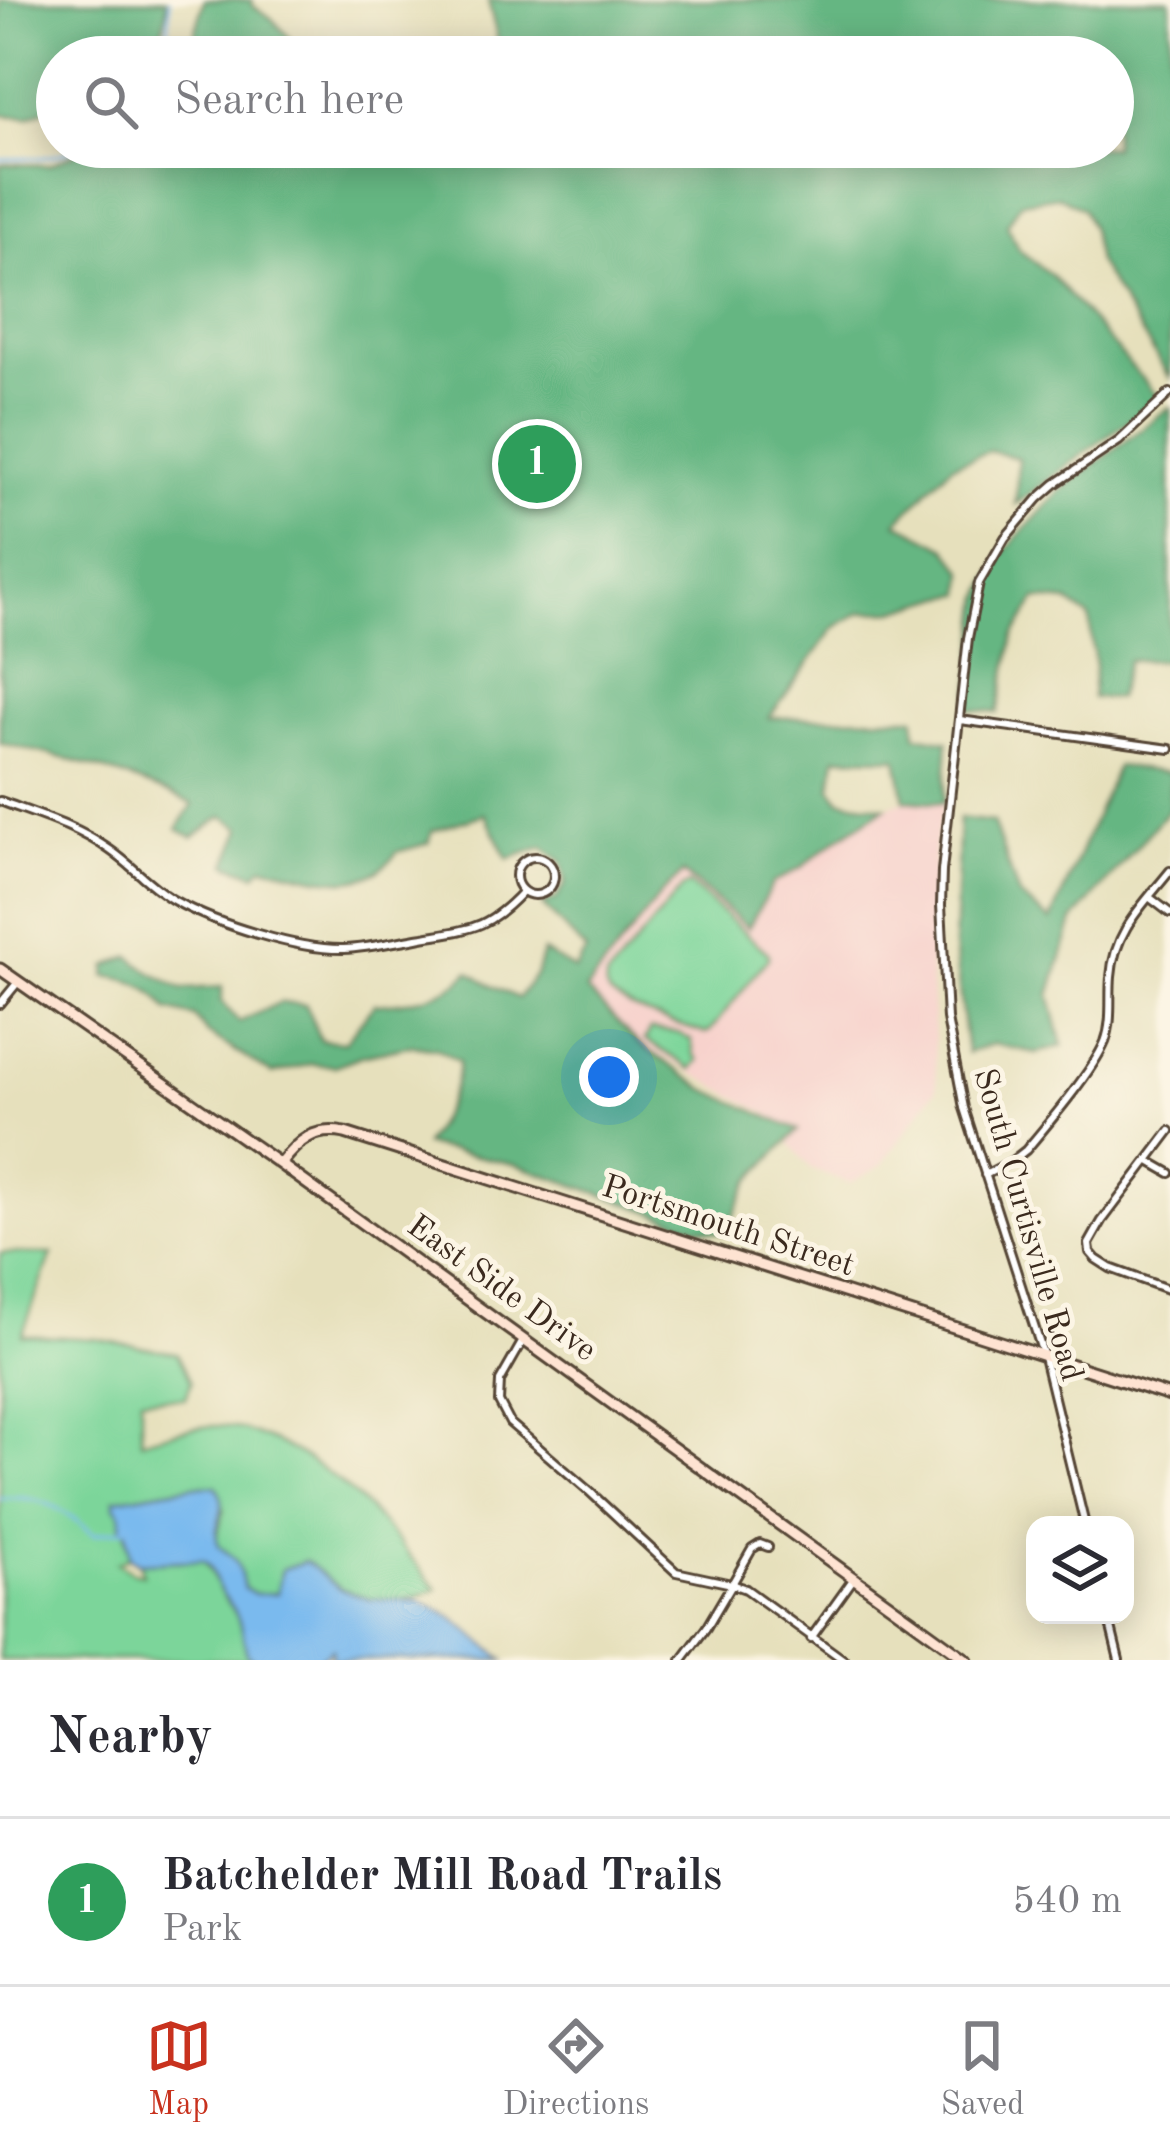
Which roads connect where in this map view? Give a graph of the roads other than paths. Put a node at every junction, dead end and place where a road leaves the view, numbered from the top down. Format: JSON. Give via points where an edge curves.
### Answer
{"nodes":[{"id":1,"x":1170,"y":394,"type":"edge"},
{"id":2,"x":960,"y":721,"type":"junction"},
{"id":3,"x":1170,"y":749,"type":"edge"},
{"id":4,"x":0,"y":801,"type":"edge"},
{"id":5,"x":1170,"y":872,"type":"edge"},
{"id":6,"x":523,"y":891,"type":"junction"},
{"id":7,"x":1149,"y":897,"type":"junction"},
{"id":8,"x":1170,"y":913,"type":"edge"},
{"id":9,"x":0,"y":969,"type":"edge"},
{"id":10,"x":18,"y":982,"type":"junction"},
{"id":11,"x":0,"y":1004,"type":"edge"},
{"id":12,"x":1170,"y":1131,"type":"edge"},
{"id":13,"x":1149,"y":1161,"type":"junction"},
{"id":14,"x":280,"y":1164,"type":"junction"},
{"id":15,"x":1170,"y":1173,"type":"edge"},
{"id":16,"x":985,"y":1175,"type":"junction"},
{"id":17,"x":1170,"y":1290,"type":"edge"},
{"id":18,"x":524,"y":1339,"type":"junction"},
{"id":19,"x":1044,"y":1357,"type":"junction"},
{"id":20,"x":1170,"y":1396,"type":"edge"},
{"id":21,"x":1082,"y":1516,"type":"edge"},
{"id":22,"x":768,"y":1547,"type":"dead end"},
{"id":23,"x":854,"y":1578,"type":"junction"},
{"id":24,"x":732,"y":1584,"type":"junction"},
{"id":25,"x":1110,"y":1624,"type":"edge"},
{"id":26,"x":811,"y":1638,"type":"junction"},
{"id":27,"x":682,"y":1660,"type":"edge"},
{"id":28,"x":844,"y":1660,"type":"edge"},
{"id":29,"x":967,"y":1660,"type":"edge"},
{"id":30,"x":1119,"y":1660,"type":"edge"}],
"edges":[{"from":1,"to":2,"type":"street","name":"South Curtisville Road","via":[[1038,499],[991,559],[971,610]]},
{"from":2,"to":3,"type":"street"},
{"from":2,"to":16,"type":"street","name":"South Curtisville Road","via":[[941,904],[949,1036]]},
{"from":4,"to":6,"type":"street","via":[[92,838],[187,907],[309,946],[361,947],[475,928]]},
{"from":5,"to":7,"type":"street"},
{"from":6,"to":6,"type":"street","via":[[539,895],[552,885],[547,860],[531,856],[518,866]]},
{"from":7,"to":8,"type":"street"},
{"from":7,"to":16,"type":"street","via":[[1116,948],[1109,1028],[1098,1056],[1026,1150]]},
{"from":9,"to":10,"type":"main road","name":"East Side Drive"},
{"from":10,"to":11,"type":"street"},
{"from":10,"to":14,"type":"main road","name":"East Side Drive"},
{"from":12,"to":13,"type":"street"},
{"from":13,"to":15,"type":"street"},
{"from":13,"to":17,"type":"street","via":[[1092,1235],[1090,1252]]},
{"from":14,"to":18,"type":"main road","name":"East Side Drive"},
{"from":14,"to":19,"type":"main road","name":"Portsmouth Street","via":[[309,1135],[345,1132]]},
{"from":16,"to":19,"type":"street","name":"South Curtisville Road"},
{"from":18,"to":23,"type":"main road","name":"East Side Drive"},
{"from":18,"to":24,"type":"street","via":[[500,1381],[510,1423],[676,1572]]},
{"from":19,"to":20,"type":"main road","name":"Portsmouth Street"},
{"from":19,"to":21,"type":"street","name":"South Curtisville Road"},
{"from":22,"to":24,"type":"street","via":[[752,1549]]},
{"from":23,"to":26,"type":"street"},
{"from":23,"to":29,"type":"main road","name":"East Side Drive"},
{"from":24,"to":26,"type":"street"},
{"from":24,"to":27,"type":"street"},
{"from":25,"to":30,"type":"street"},
{"from":26,"to":28,"type":"street"}]}
